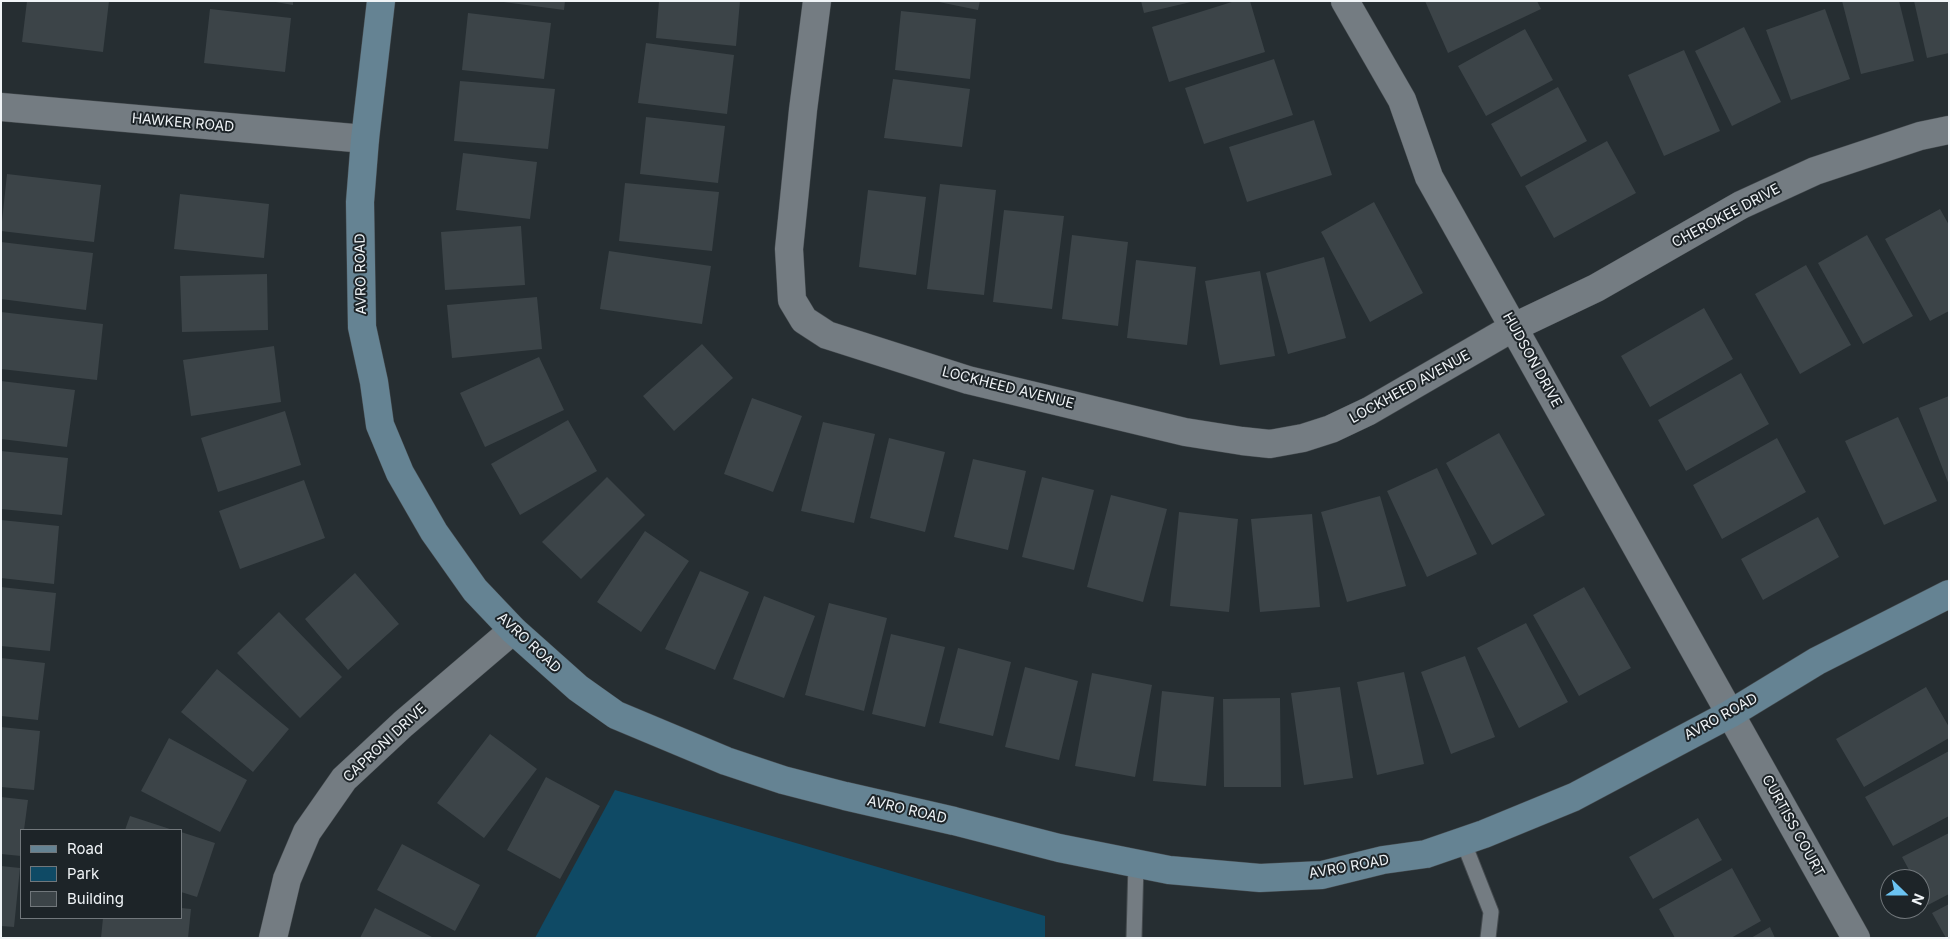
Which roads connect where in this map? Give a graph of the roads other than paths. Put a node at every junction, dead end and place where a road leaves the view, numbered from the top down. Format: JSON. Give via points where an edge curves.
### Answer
{"nodes":[{"id":1,"x":381,"y":1,"type":"edge"},
{"id":2,"x":817,"y":1,"type":"edge"},
{"id":3,"x":1346,"y":1,"type":"edge"},
{"id":4,"x":1,"y":106,"type":"edge"},
{"id":5,"x":1949,"y":130,"type":"edge"},
{"id":6,"x":365,"y":139,"type":"junction"},
{"id":7,"x":1514,"y":328,"type":"junction"},
{"id":8,"x":1949,"y":594,"type":"edge"},
{"id":9,"x":513,"y":630,"type":"junction"},
{"id":10,"x":1730,"y":714,"type":"junction"},
{"id":11,"x":1463,"y":841,"type":"junction"},
{"id":12,"x":1136,"y":863,"type":"junction"},
{"id":13,"x":274,"y":938,"type":"edge"},
{"id":14,"x":1134,"y":938,"type":"edge"},
{"id":15,"x":1488,"y":938,"type":"edge"},
{"id":16,"x":1856,"y":938,"type":"edge"}],
"edges":[{"from":1,"to":6,"type":"street","name":"AVRO ROAD"},
{"from":2,"to":7,"type":"street","name":"LOCKHEED AVENUE","via":[[789,249],[792,300],[804,320],[827,335],[968,380],[1185,432],[1270,444],[1331,430]]},
{"from":3,"to":7,"type":"street","name":"HUDSON DRIVE","via":[[1402,100],[1429,177]]},
{"from":4,"to":6,"type":"street","name":"HAWKER ROAD"},
{"from":5,"to":7,"type":"street","name":"CHEROKEE DRIVE","via":[[1920,136],[1815,171],[1750,201],[1596,288]]},
{"from":6,"to":9,"type":"street","name":"AVRO ROAD","via":[[360,202],[362,327],[380,425],[400,473],[434,532],[475,590]]},
{"from":7,"to":10,"type":"street","name":"HUDSON DRIVE"},
{"from":8,"to":10,"type":"street","name":"AVRO ROAD","via":[[1817,661]]},
{"from":9,"to":12,"type":"street","name":"AVRO ROAD","via":[[578,688],[616,714],[726,761],[845,796],[1059,848]]},
{"from":9,"to":13,"type":"street","name":"CAPRONI DRIVE","via":[[344,779],[307,832],[287,879]]},
{"from":10,"to":11,"type":"street","name":"AVRO ROAD","via":[[1574,797]]},
{"from":10,"to":16,"type":"street","name":"CURTISS COURT"},
{"from":11,"to":12,"type":"street","name":"AVRO ROAD","via":[[1426,854],[1383,860],[1322,875],[1260,878],[1169,870]]},
{"from":11,"to":15,"type":"lane","via":[[1491,912]]},
{"from":12,"to":14,"type":"lane"}]}
